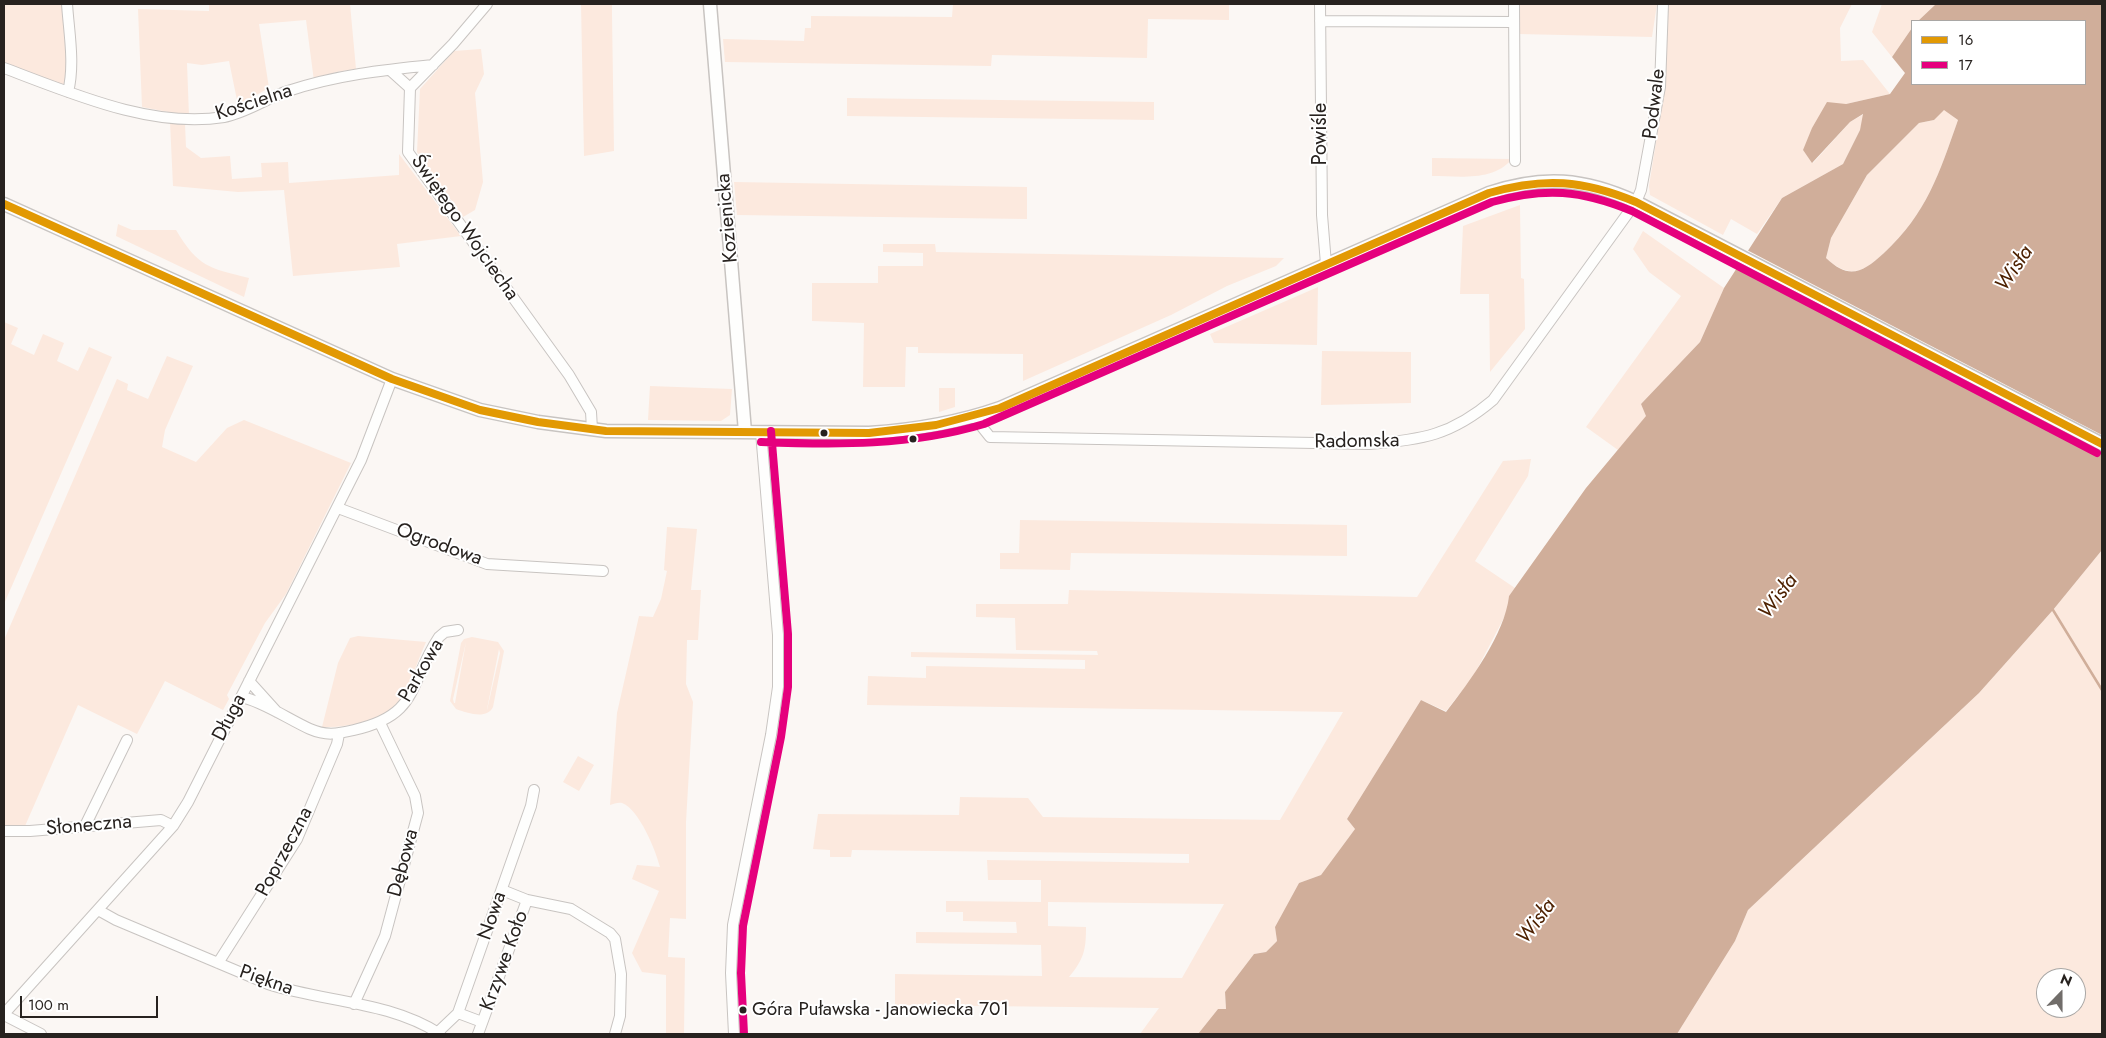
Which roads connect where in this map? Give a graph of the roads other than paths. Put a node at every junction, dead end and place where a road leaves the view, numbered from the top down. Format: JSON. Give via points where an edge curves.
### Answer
{"nodes":[{"id":1,"x":67,"y":4,"type":"edge"},
{"id":2,"x":487,"y":4,"type":"edge"},
{"id":3,"x":710,"y":4,"type":"edge"},
{"id":4,"x":1320,"y":4,"type":"edge"},
{"id":5,"x":1514,"y":4,"type":"edge"},
{"id":6,"x":1663,"y":4,"type":"edge"},
{"id":7,"x":1320,"y":21,"type":"junction"},
{"id":8,"x":1514,"y":22,"type":"junction"},
{"id":9,"x":434,"y":65,"type":"junction"},
{"id":10,"x":4,"y":68,"type":"edge"},
{"id":11,"x":390,"y":70,"type":"junction"},
{"id":12,"x":410,"y":88,"type":"junction"},
{"id":13,"x":68,"y":92,"type":"junction"},
{"id":14,"x":1515,"y":161,"type":"dead end"},
{"id":15,"x":1636,"y":202,"type":"junction"},
{"id":16,"x":4,"y":204,"type":"edge"},
{"id":17,"x":1326,"y":264,"type":"junction"},
{"id":18,"x":392,"y":380,"type":"junction"},
{"id":19,"x":974,"y":417,"type":"junction"},
{"id":20,"x":592,"y":429,"type":"junction"},
{"id":21,"x":745,"y":432,"type":"junction"},
{"id":22,"x":760,"y":432,"type":"junction"},
{"id":23,"x":2102,"y":444,"type":"edge"},
{"id":24,"x":338,"y":508,"type":"junction"},
{"id":25,"x":603,"y":571,"type":"dead end"},
{"id":26,"x":458,"y":630,"type":"dead end"},
{"id":27,"x":249,"y":681,"type":"junction"},
{"id":28,"x":241,"y":697,"type":"junction"},
{"id":29,"x":277,"y":712,"type":"junction"},
{"id":30,"x":380,"y":723,"type":"junction"},
{"id":31,"x":339,"y":734,"type":"junction"},
{"id":32,"x":127,"y":740,"type":"dead end"},
{"id":33,"x":534,"y":790,"type":"dead end"},
{"id":34,"x":85,"y":826,"type":"junction"},
{"id":35,"x":173,"y":826,"type":"junction"},
{"id":36,"x":4,"y":831,"type":"edge"},
{"id":37,"x":502,"y":890,"type":"junction"},
{"id":38,"x":528,"y":900,"type":"junction"},
{"id":39,"x":98,"y":910,"type":"junction"},
{"id":40,"x":218,"y":964,"type":"junction"},
{"id":41,"x":354,"y":1004,"type":"junction"},
{"id":42,"x":458,"y":1013,"type":"junction"},
{"id":43,"x":4,"y":1014,"type":"edge"},
{"id":44,"x":482,"y":1022,"type":"junction"},
{"id":45,"x":41,"y":1034,"type":"edge"},
{"id":46,"x":438,"y":1034,"type":"edge"},
{"id":47,"x":478,"y":1034,"type":"edge"},
{"id":48,"x":614,"y":1034,"type":"edge"},
{"id":49,"x":734,"y":1034,"type":"edge"}],
"edges":[{"from":1,"to":13,"type":"street","via":[[71,58]]},
{"from":2,"to":9,"type":"street"},
{"from":3,"to":21,"type":"main road","name":"Kozienicka"},
{"from":4,"to":7,"type":"street","name":"Powiśle"},
{"from":5,"to":8,"type":"street"},
{"from":6,"to":15,"type":"street","name":"Podwale","via":[[1660,87]]},
{"from":7,"to":8,"type":"street"},
{"from":7,"to":17,"type":"street","name":"Powiśle","via":[[1322,215]]},
{"from":8,"to":14,"type":"street"},
{"from":9,"to":11,"type":"street","name":"Kościelna"},
{"from":9,"to":12,"type":"street"},
{"from":10,"to":13,"type":"street","name":"Kościelna"},
{"from":11,"to":12,"type":"street"},
{"from":11,"to":13,"type":"street","name":"Kościelna","via":[[348,74],[296,89],[226,117],[188,120],[140,113]]},
{"from":12,"to":20,"type":"street","name":"Świętego Wojciecha","via":[[408,152],[569,375],[591,412]]},
{"from":15,"to":17,"type":"main road","via":[[1616,192],[1585,184],[1549,180],[1527,182],[1489,193]]},
{"from":15,"to":19,"type":"street","name":"Radomska","via":[[1493,400],[1472,418],[1437,434],[1369,444],[990,437]]},
{"from":15,"to":23,"type":"main road"},
{"from":16,"to":18,"type":"main road"},
{"from":17,"to":19,"type":"main road"},
{"from":18,"to":20,"type":"main road","via":[[480,410]]},
{"from":18,"to":24,"type":"street","name":"Długa","via":[[361,460]]},
{"from":19,"to":22,"type":"main road","via":[[898,431]]},
{"from":20,"to":21,"type":"main road"},
{"from":21,"to":22,"type":"main road"},
{"from":22,"to":49,"type":"street","via":[[778,635],[778,687],[772,736],[733,925]]},
{"from":24,"to":25,"type":"street","name":"Ogrodowa","via":[[487,564]]},
{"from":24,"to":27,"type":"street","name":"Długa"},
{"from":26,"to":30,"type":"street","name":"Parkowa","via":[[445,632],[440,637],[405,703]]},
{"from":27,"to":28,"type":"street","name":"Długa"},
{"from":27,"to":29,"type":"street","name":"Parkowa"},
{"from":28,"to":29,"type":"street","name":"Parkowa"},
{"from":28,"to":35,"type":"street","name":"Długa"},
{"from":29,"to":31,"type":"street","name":"Parkowa","via":[[320,733]]},
{"from":30,"to":31,"type":"street","name":"Parkowa"},
{"from":30,"to":41,"type":"street","name":"Dębowa","via":[[415,796],[418,813],[385,936]]},
{"from":31,"to":40,"type":"street","name":"Poprzeczna","via":[[297,839]]},
{"from":32,"to":34,"type":"street"},
{"from":33,"to":37,"type":"street","name":"Nowa"},
{"from":34,"to":35,"type":"street","name":"Słoneczna","via":[[160,820]]},
{"from":34,"to":36,"type":"street","name":"Słoneczna"},
{"from":35,"to":39,"type":"street","name":"Długa"},
{"from":37,"to":38,"type":"street","name":"Krzywe Koło"},
{"from":37,"to":42,"type":"street","name":"Nowa"},
{"from":38,"to":44,"type":"street","name":"Krzywe Koło"},
{"from":38,"to":48,"type":"street","name":"Krzywe Koło","via":[[571,909],[615,939],[622,1005]]},
{"from":39,"to":40,"type":"street","name":"Piękna"},
{"from":39,"to":43,"type":"street","name":"Długa"},
{"from":40,"to":41,"type":"street","name":"Piękna","via":[[291,992]]},
{"from":41,"to":46,"type":"street","name":"Piękna","via":[[391,1012]]},
{"from":42,"to":44,"type":"street","name":"Krzywe Koło"},
{"from":42,"to":46,"type":"street","name":"Nowa"},
{"from":43,"to":45,"type":"street"},
{"from":44,"to":47,"type":"street","name":"Krzywe Koło"}]}
